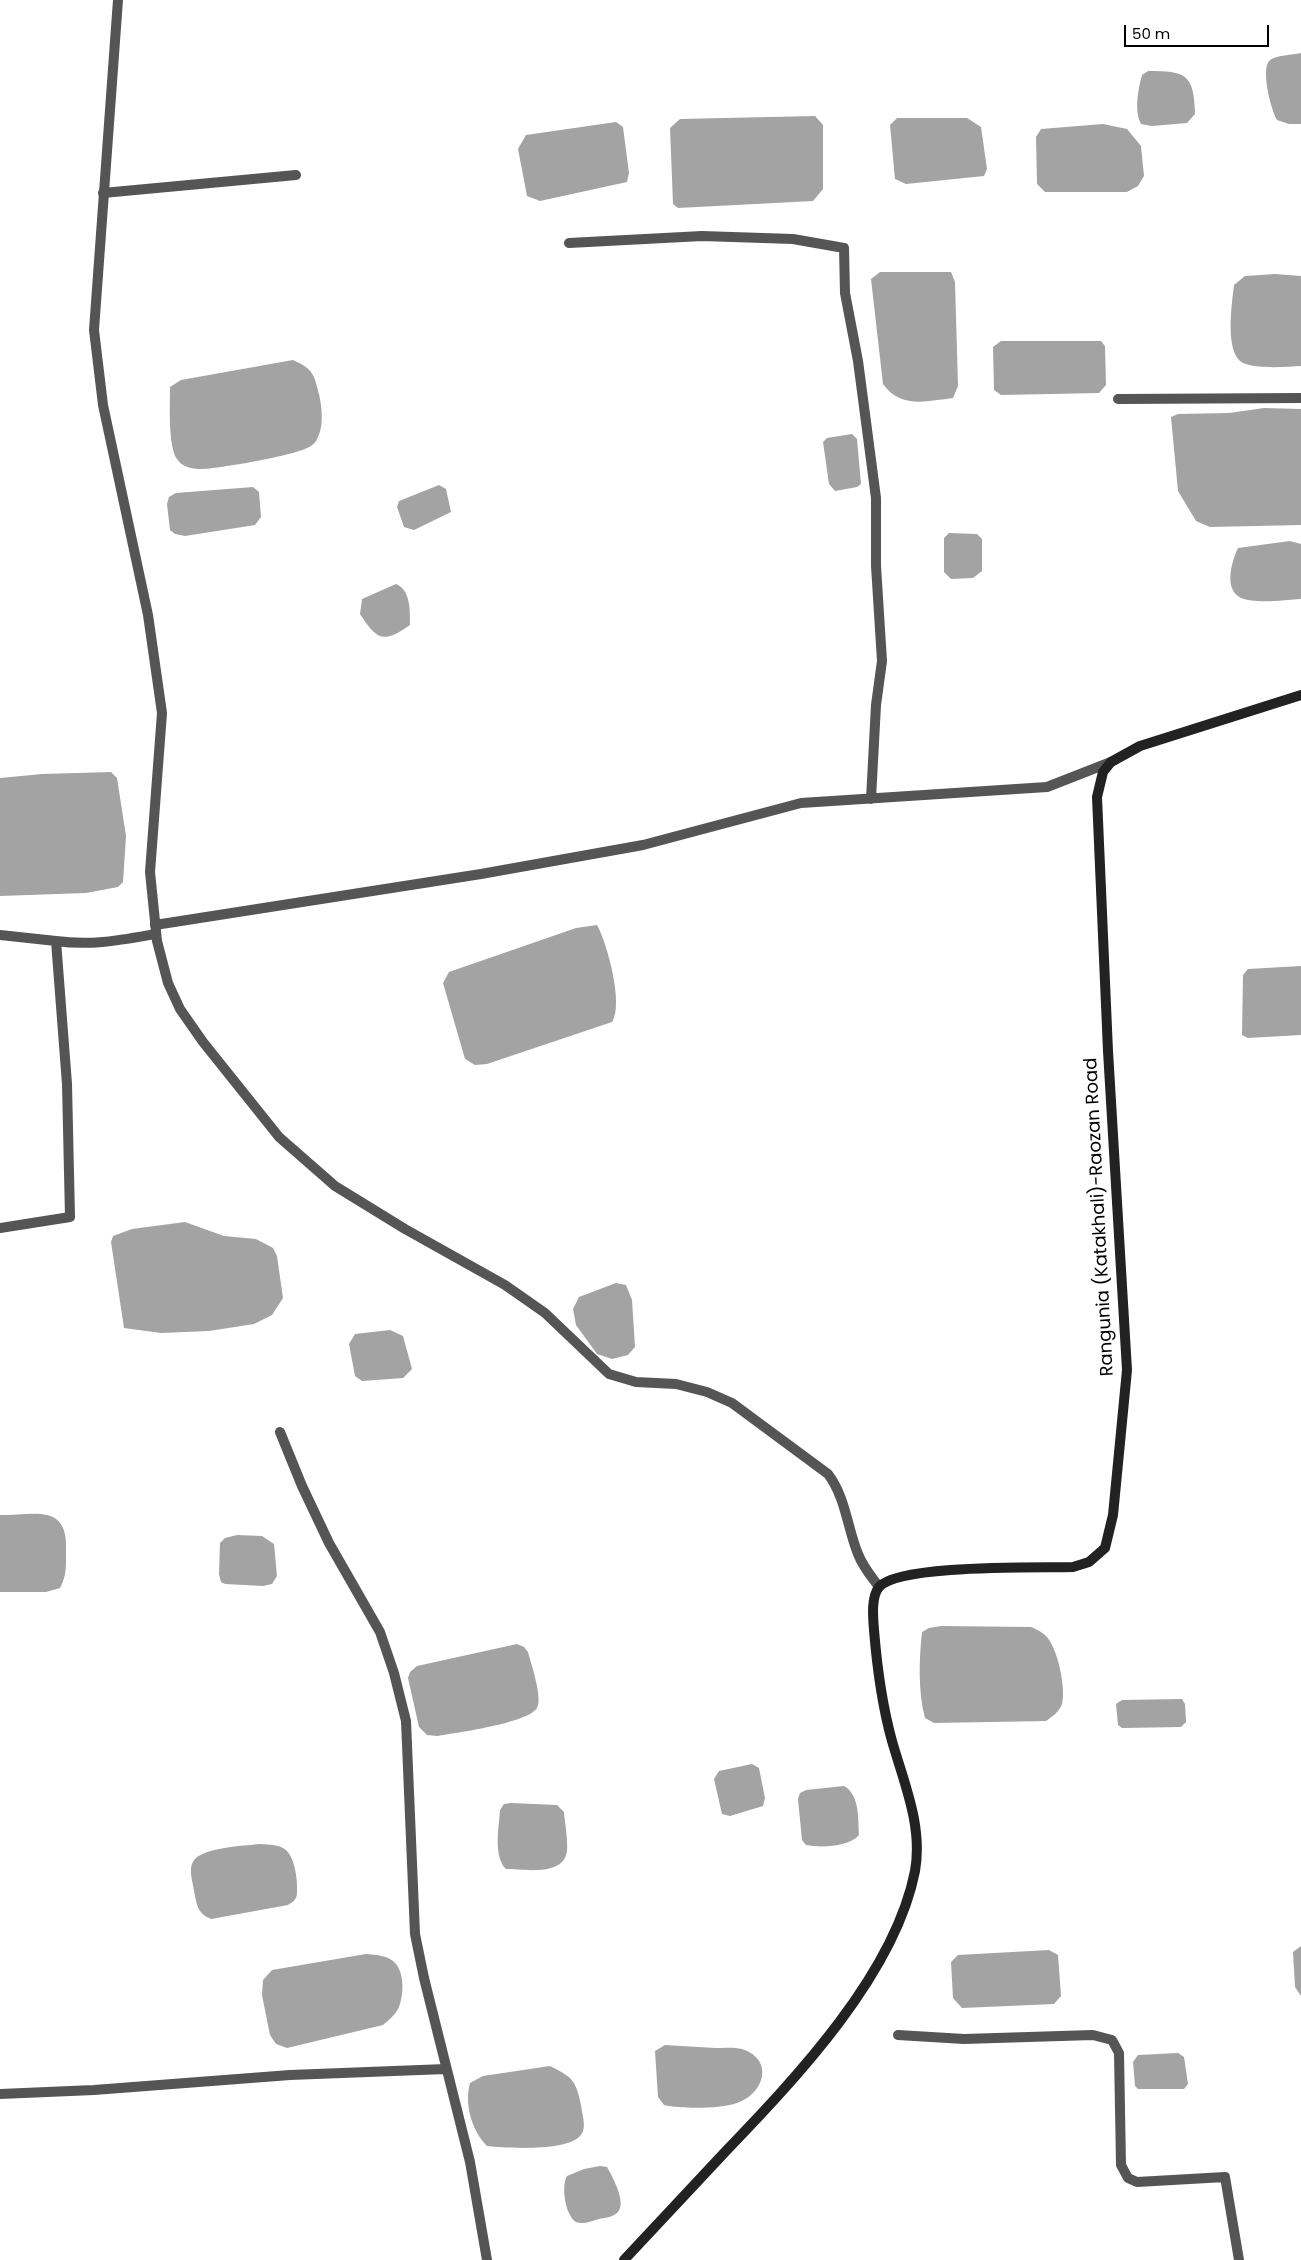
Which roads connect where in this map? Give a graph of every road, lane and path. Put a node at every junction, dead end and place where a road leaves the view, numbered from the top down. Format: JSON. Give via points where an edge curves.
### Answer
{"nodes":[{"id":1,"x":118,"y":0,"type":"edge"},
{"id":2,"x":296,"y":175,"type":"dead end"},
{"id":3,"x":103,"y":193,"type":"junction"},
{"id":4,"x":569,"y":243,"type":"dead end"},
{"id":5,"x":1301,"y":398,"type":"edge"},
{"id":6,"x":1118,"y":399,"type":"dead end"},
{"id":7,"x":1301,"y":694,"type":"edge"},
{"id":8,"x":1111,"y":762,"type":"junction"},
{"id":9,"x":871,"y":798,"type":"junction"},
{"id":10,"x":156,"y":929,"type":"junction"},
{"id":11,"x":0,"y":935,"type":"edge"},
{"id":12,"x":56,"y":941,"type":"junction"},
{"id":13,"x":0,"y":1228,"type":"edge"},
{"id":14,"x":280,"y":1432,"type":"dead end"},
{"id":15,"x":879,"y":1587,"type":"junction"},
{"id":16,"x":898,"y":2035,"type":"dead end"},
{"id":17,"x":446,"y":2069,"type":"junction"},
{"id":18,"x":0,"y":2094,"type":"edge"},
{"id":19,"x":487,"y":2260,"type":"edge"},
{"id":20,"x":624,"y":2260,"type":"edge"},
{"id":21,"x":1238,"y":2260,"type":"edge"}],
"edges":[{"from":1,"to":3,"type":"street"},
{"from":2,"to":3,"type":"street"},
{"from":3,"to":10,"type":"street","via":[[94,330],[98,368],[148,615],[162,713],[150,872]]},
{"from":4,"to":9,"type":"street","via":[[702,236],[793,239],[844,248],[845,293],[858,360],[876,498],[882,662],[876,704]]},
{"from":5,"to":6,"type":"street"},
{"from":7,"to":8,"type":"main road","via":[[1140,746]]},
{"from":8,"to":9,"type":"street","via":[[1047,787]]},
{"from":8,"to":15,"type":"main road","name":"Rangunia (Katakhali)-Raozan Road","via":[[1103,772],[1097,797],[1127,1370],[1113,1515],[1105,1548],[1089,1562],[1073,1567],[967,1569],[903,1575]]},
{"from":9,"to":10,"type":"street","via":[[800,803],[643,845]]},
{"from":10,"to":12,"type":"street","via":[[108,943]]},
{"from":10,"to":15,"type":"street","via":[[168,983],[180,1009],[232,1081],[279,1137],[335,1186],[505,1285],[545,1313],[609,1374],[636,1382],[676,1384],[732,1403],[815,1464],[836,1484],[857,1553],[864,1569]]},
{"from":11,"to":12,"type":"street"},
{"from":12,"to":13,"type":"street","via":[[67,1084],[70,1217]]},
{"from":14,"to":17,"type":"street","via":[[329,1543],[380,1632],[394,1673],[406,1721],[415,1934]]},
{"from":15,"to":20,"type":"main road","via":[[874,1597],[873,1617],[882,1693],[917,1842],[915,1870],[902,1916],[885,1956],[834,2028],[773,2101]]},
{"from":16,"to":21,"type":"street","via":[[964,2039],[1092,2034],[1112,2040],[1119,2053],[1121,2165],[1128,2178],[1137,2182],[1225,2177]]},
{"from":17,"to":18,"type":"street","via":[[290,2075]]},
{"from":17,"to":19,"type":"street","via":[[470,2162]]}]}
